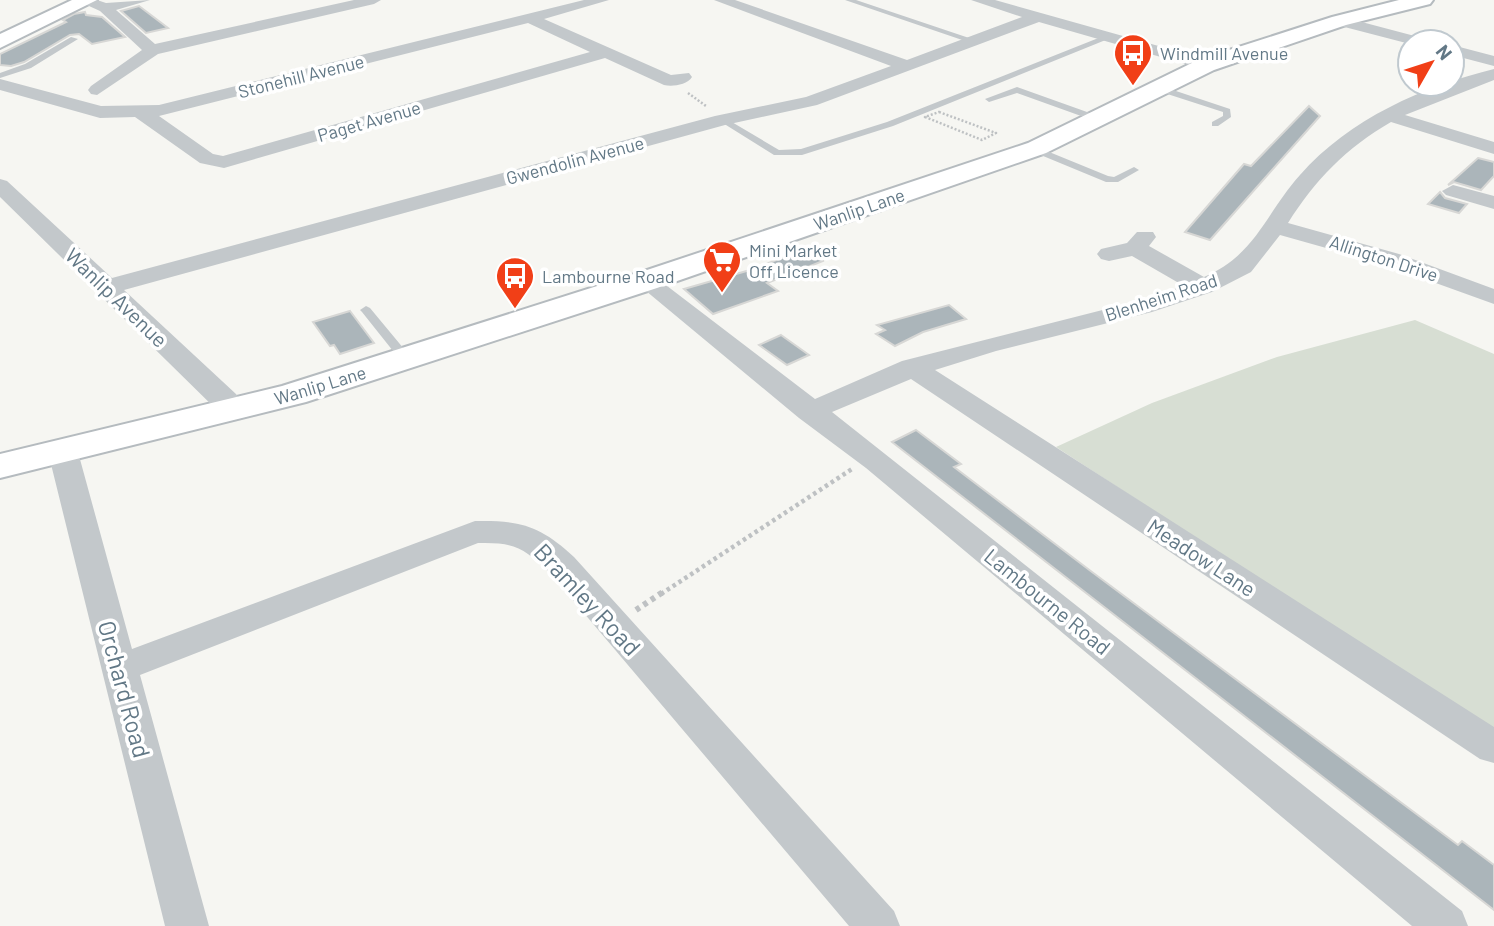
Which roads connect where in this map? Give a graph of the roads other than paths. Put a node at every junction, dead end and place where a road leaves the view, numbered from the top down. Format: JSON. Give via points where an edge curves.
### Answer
{"nodes":[{"id":1,"x":143,"y":0,"type":"edge"},
{"id":2,"x":374,"y":0,"type":"edge"},
{"id":3,"x":602,"y":0,"type":"edge"},
{"id":4,"x":721,"y":0,"type":"edge"},
{"id":5,"x":849,"y":0,"type":"edge"},
{"id":6,"x":978,"y":0,"type":"edge"},
{"id":7,"x":1423,"y":0,"type":"edge"},
{"id":8,"x":1051,"y":2,"type":"dead end"},
{"id":9,"x":92,"y":3,"type":"edge"},
{"id":10,"x":1020,"y":12,"type":"junction"},
{"id":11,"x":1038,"y":17,"type":"junction"},
{"id":12,"x":529,"y":18,"type":"junction"},
{"id":13,"x":1339,"y":20,"type":"junction"},
{"id":14,"x":1396,"y":35,"type":"edge"},
{"id":15,"x":1109,"y":37,"type":"junction"},
{"id":16,"x":74,"y":39,"type":"dead end"},
{"id":17,"x":974,"y":41,"type":"junction"},
{"id":18,"x":0,"y":42,"type":"edge"},
{"id":19,"x":152,"y":50,"type":"junction"},
{"id":20,"x":607,"y":52,"type":"junction"},
{"id":21,"x":1466,"y":54,"type":"edge"},
{"id":22,"x":1494,"y":61,"type":"edge"},
{"id":23,"x":1206,"y":65,"type":"junction"},
{"id":24,"x":908,"y":66,"type":"junction"},
{"id":25,"x":1494,"y":74,"type":"edge"},
{"id":26,"x":0,"y":76,"type":"edge"},
{"id":27,"x":677,"y":79,"type":"road end"},
{"id":28,"x":0,"y":84,"type":"edge"},
{"id":29,"x":1158,"y":88,"type":"junction"},
{"id":30,"x":97,"y":90,"type":"dead end"},
{"id":31,"x":989,"y":99,"type":"dead end"},
{"id":32,"x":142,"y":113,"type":"junction"},
{"id":33,"x":1387,"y":116,"type":"junction"},
{"id":34,"x":1098,"y":119,"type":"junction"},
{"id":35,"x":724,"y":120,"type":"junction"},
{"id":36,"x":1215,"y":124,"type":"dead end"},
{"id":37,"x":1494,"y":148,"type":"edge"},
{"id":38,"x":1034,"y":149,"type":"junction"},
{"id":39,"x":1134,"y":170,"type":"dead end"},
{"id":40,"x":0,"y":185,"type":"edge"},
{"id":41,"x":1452,"y":191,"type":"dead end"},
{"id":42,"x":1494,"y":203,"type":"edge"},
{"id":43,"x":1272,"y":226,"type":"junction"},
{"id":44,"x":1109,"y":254,"type":"dead end"},
{"id":45,"x":646,"y":281,"type":"junction"},
{"id":46,"x":1202,"y":286,"type":"junction"},
{"id":47,"x":106,"y":287,"type":"junction"},
{"id":48,"x":1494,"y":297,"type":"edge"},
{"id":49,"x":366,"y":310,"type":"dead end"},
{"id":50,"x":405,"y":358,"type":"junction"},
{"id":51,"x":911,"y":367,"type":"junction"},
{"id":52,"x":233,"y":410,"type":"junction"},
{"id":53,"x":809,"y":412,"type":"junction"},
{"id":54,"x":63,"y":452,"type":"junction"},
{"id":55,"x":0,"y":466,"type":"edge"},
{"id":56,"x":120,"y":668,"type":"junction"},
{"id":57,"x":1494,"y":747,"type":"edge"},
{"id":58,"x":187,"y":926,"type":"edge"},
{"id":59,"x":878,"y":926,"type":"edge"},
{"id":60,"x":1446,"y":926,"type":"edge"}],
"edges":[{"from":1,"to":9,"type":"street"},
{"from":2,"to":19,"type":"street"},
{"from":3,"to":12,"type":"street","name":"Stonehill Avenue"},
{"from":4,"to":24,"type":"street"},
{"from":5,"to":17,"type":"lane"},
{"from":6,"to":10,"type":"street"},
{"from":7,"to":13,"type":"street","name":"Wanlip Lane"},
{"from":8,"to":10,"type":"street"},
{"from":9,"to":18,"type":"street"},
{"from":9,"to":19,"type":"street"},
{"from":10,"to":11,"type":"street"},
{"from":11,"to":15,"type":"street"},
{"from":11,"to":17,"type":"street","name":"Gwendolin Avenue"},
{"from":12,"to":20,"type":"street"},
{"from":12,"to":32,"type":"street","name":"Stonehill Avenue"},
{"from":13,"to":14,"type":"street"},
{"from":13,"to":23,"type":"street","name":"Wanlip Lane"},
{"from":15,"to":23,"type":"street"},
{"from":15,"to":35,"type":"lane","via":[[890,124],[802,152],[777,153]]},
{"from":16,"to":26,"type":"lane"},
{"from":17,"to":24,"type":"street","name":"Gwendolin Avenue"},
{"from":19,"to":30,"type":"street"},
{"from":20,"to":27,"type":"street"},
{"from":20,"to":32,"type":"street","name":"Paget Avenue","via":[[224,162],[207,159]]},
{"from":21,"to":22,"type":"street"},
{"from":23,"to":29,"type":"street","name":"Wanlip Lane"},
{"from":24,"to":35,"type":"street","name":"Gwendolin Avenue","via":[[811,102]]},
{"from":25,"to":33,"type":"street","name":"Blenheim Road"},
{"from":28,"to":32,"type":"street","name":"Stonehill Avenue","via":[[100,112]]},
{"from":29,"to":34,"type":"street","name":"Wanlip Lane"},
{"from":29,"to":36,"type":"lane","via":[[1227,111],[1227,117]]},
{"from":31,"to":34,"type":"lane","via":[[1017,90]]},
{"from":33,"to":37,"type":"street"},
{"from":33,"to":43,"type":"street","name":"Blenheim Road","via":[[1332,152]]},
{"from":34,"to":38,"type":"street","name":"Wanlip Lane"},
{"from":35,"to":47,"type":"street","name":"Gwendolin Avenue"},
{"from":38,"to":39,"type":"lane","via":[[1106,179],[1115,180]]},
{"from":38,"to":45,"type":"street","name":"Wanlip Lane"},
{"from":40,"to":47,"type":"street","name":"Wanlip Avenue"},
{"from":41,"to":42,"type":"street"},
{"from":43,"to":46,"type":"street","name":"Blenheim Road","via":[[1235,272]]},
{"from":43,"to":48,"type":"street","name":"Allington Drive","via":[[1391,259]]},
{"from":44,"to":46,"type":"street","via":[[1140,242]]},
{"from":45,"to":50,"type":"street","name":"Wanlip Lane"},
{"from":45,"to":53,"type":"street","name":"Lambourne Road"},
{"from":46,"to":51,"type":"street","name":"Blenheim Road"},
{"from":47,"to":52,"type":"street","name":"Wanlip Avenue"},
{"from":49,"to":50,"type":"lane"},
{"from":50,"to":52,"type":"street","name":"Wanlip Lane"},
{"from":51,"to":53,"type":"street","name":"Blenheim Road"},
{"from":51,"to":57,"type":"street","name":"Meadow Lane"},
{"from":52,"to":54,"type":"street","name":"Wanlip Lane"},
{"from":53,"to":60,"type":"street","name":"Lambourne Road"},
{"from":54,"to":55,"type":"street","name":"Wanlip Lane"},
{"from":54,"to":56,"type":"street","name":"Orchard Road"},
{"from":56,"to":58,"type":"street","name":"Orchard Road"},
{"from":56,"to":59,"type":"street","name":"Bramley Road","via":[[475,532],[511,530],[537,540]]}]}
